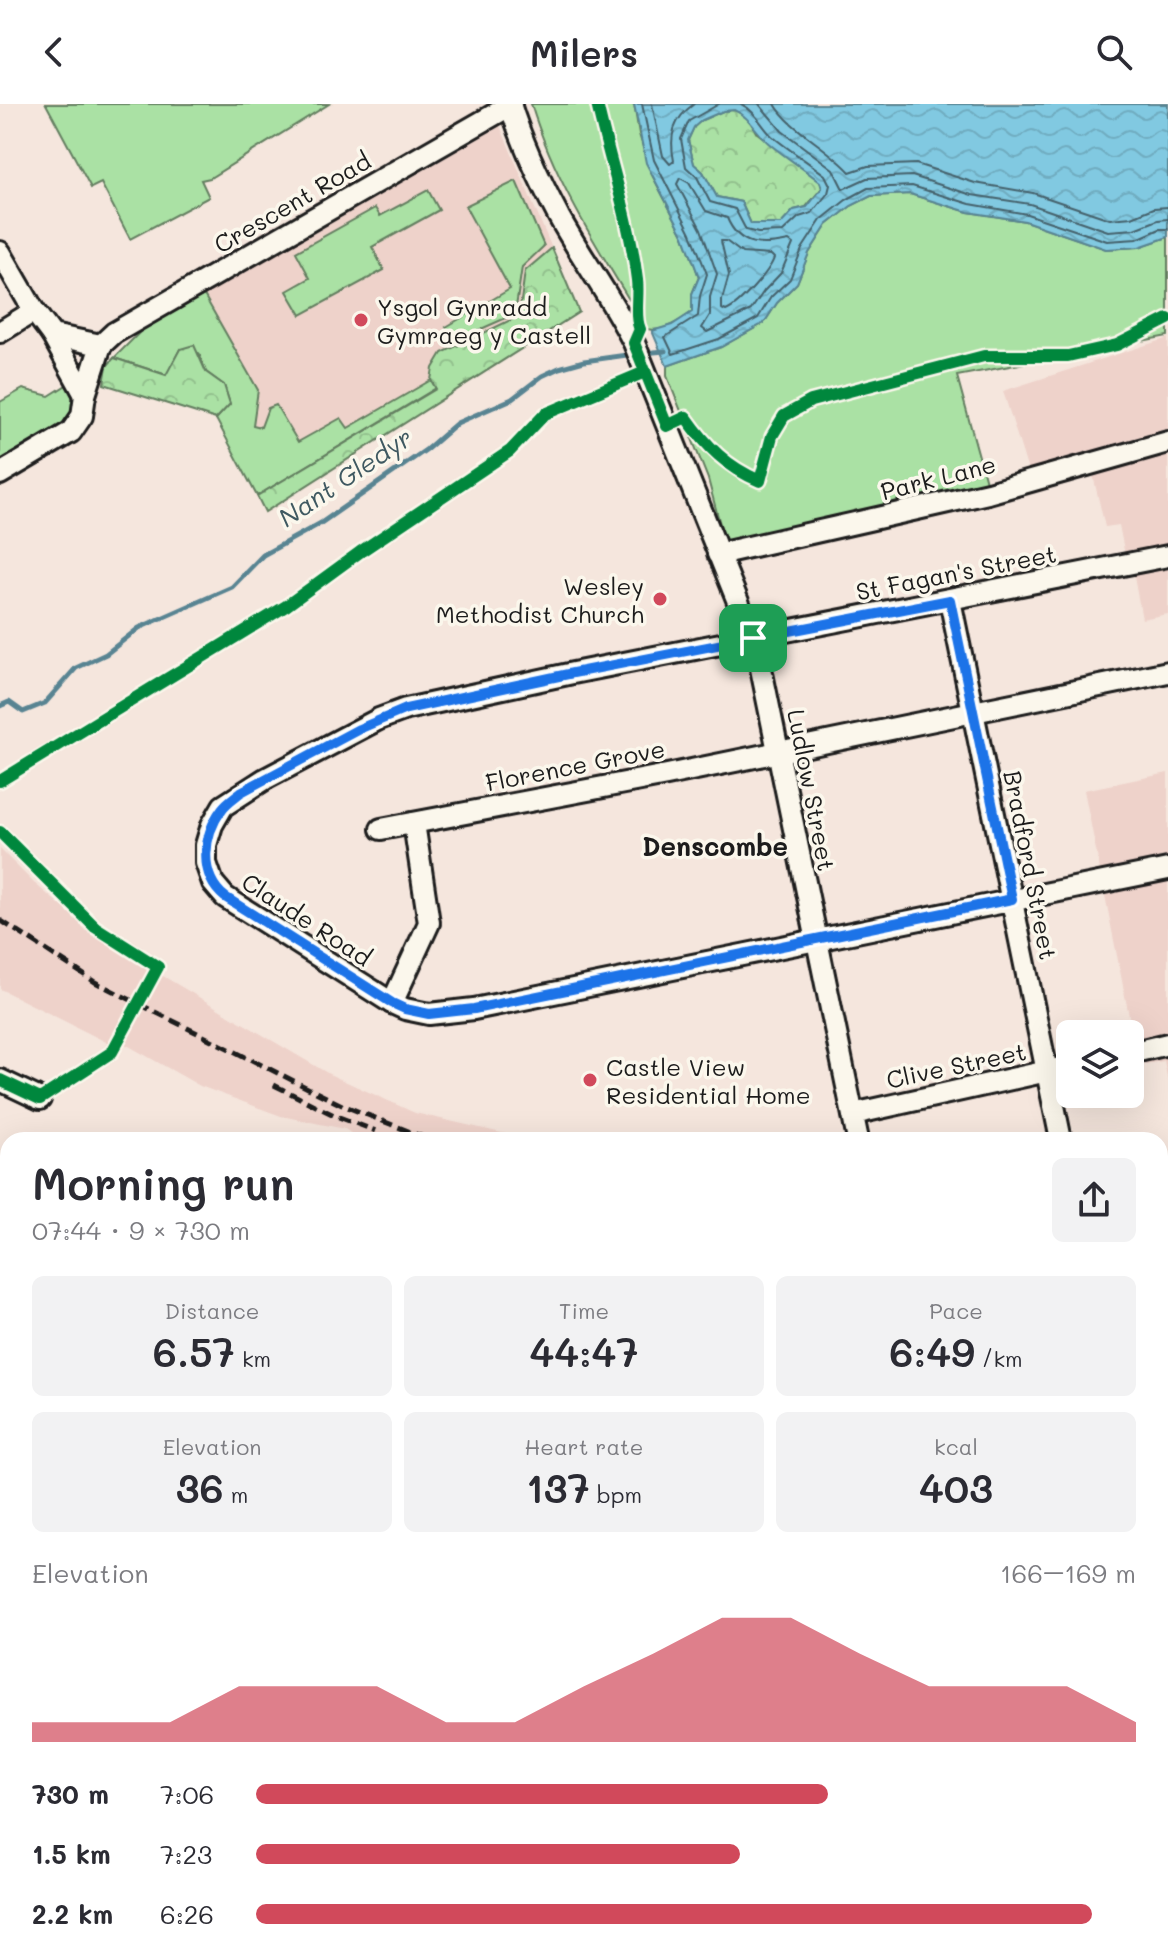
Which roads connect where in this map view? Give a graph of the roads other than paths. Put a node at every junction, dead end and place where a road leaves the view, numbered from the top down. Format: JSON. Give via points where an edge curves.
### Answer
{"nodes":[{"id":1,"x":510,"y":104,"type":"edge"},
{"id":2,"x":0,"y":252,"type":"edge"},
{"id":3,"x":34,"y":311,"type":"junction"},
{"id":4,"x":0,"y":332,"type":"edge"},
{"id":5,"x":52,"y":335,"type":"junction"},
{"id":6,"x":101,"y":345,"type":"junction"},
{"id":7,"x":644,"y":367,"type":"joint"},
{"id":8,"x":85,"y":395,"type":"junction"},
{"id":9,"x":1168,"y":442,"type":"edge"},
{"id":10,"x":0,"y":474,"type":"edge"},
{"id":11,"x":718,"y":554,"type":"junction"},
{"id":12,"x":1168,"y":556,"type":"edge"},
{"id":13,"x":950,"y":600,"type":"junction"},
{"id":14,"x":753,"y":638,"type":"junction"},
{"id":15,"x":1168,"y":672,"type":"edge"},
{"id":16,"x":973,"y":710,"type":"junction"},
{"id":17,"x":777,"y":750,"type":"junction"},
{"id":18,"x":414,"y":823,"type":"junction"},
{"id":19,"x":381,"y":829,"type":"dead end"},
{"id":20,"x":1168,"y":869,"type":"edge"},
{"id":21,"x":1012,"y":899,"type":"junction"},
{"id":22,"x":816,"y":940,"type":"junction"},
{"id":23,"x":392,"y":1003,"type":"junction"},
{"id":24,"x":1168,"y":1044,"type":"edge"},
{"id":25,"x":1144,"y":1050,"type":"edge"},
{"id":26,"x":1056,"y":1069,"type":"edge"},
{"id":27,"x":1046,"y":1071,"type":"junction"},
{"id":28,"x":0,"y":1080,"type":"edge"},
{"id":29,"x":40,"y":1099,"type":"dead end"},
{"id":30,"x":853,"y":1114,"type":"junction"},
{"id":31,"x":856,"y":1132,"type":"edge"},
{"id":32,"x":1059,"y":1132,"type":"edge"}],
"edges":[{"from":1,"to":6,"type":"street","name":"Crescent Road"},
{"from":1,"to":7,"type":"street","name":"Crescent Road","via":[[558,215],[615,307]]},
{"from":2,"to":3,"type":"street"},
{"from":3,"to":4,"type":"street"},
{"from":3,"to":5,"type":"street"},
{"from":5,"to":6,"type":"street"},
{"from":5,"to":8,"type":"street"},
{"from":6,"to":8,"type":"street"},
{"from":7,"to":11,"type":"street","name":"Ludlow Street"},
{"from":8,"to":10,"type":"street","via":[[82,416],[71,432]]},
{"from":9,"to":11,"type":"street","name":"Park Lane","via":[[988,493]]},
{"from":11,"to":14,"type":"street","name":"Ludlow Street"},
{"from":12,"to":13,"type":"street","name":"St Fagan's Street"},
{"from":13,"to":14,"type":"street","name":"St Fagan's Street"},
{"from":13,"to":16,"type":"street","name":"Bradford Street"},
{"from":14,"to":17,"type":"street","name":"Ludlow Street"},
{"from":14,"to":23,"type":"street","name":"Claude Road","via":[[406,709],[345,736],[223,806],[206,845],[206,863],[218,891]]},
{"from":15,"to":16,"type":"street","name":"Florence Grove"},
{"from":16,"to":17,"type":"street","name":"Florence Grove"},
{"from":16,"to":21,"type":"street","name":"Bradford Street"},
{"from":17,"to":18,"type":"street","name":"Florence Grove"},
{"from":17,"to":22,"type":"street","name":"Ludlow Street"},
{"from":18,"to":19,"type":"street","name":"Florence Grove"},
{"from":18,"to":23,"type":"street","via":[[429,923]]},
{"from":20,"to":21,"type":"street","name":"Claude Road"},
{"from":21,"to":22,"type":"street","name":"Claude Road"},
{"from":21,"to":27,"type":"street","name":"Bradford Street"},
{"from":22,"to":23,"type":"street","name":"Claude Road","via":[[458,1012],[417,1012]]},
{"from":22,"to":30,"type":"street","name":"Ludlow Street"},
{"from":24,"to":25,"type":"street"},
{"from":26,"to":27,"type":"street","name":"Clive Street"},
{"from":27,"to":30,"type":"street","name":"Clive Street"},
{"from":27,"to":32,"type":"street","name":"Bradford Street"},
{"from":28,"to":29,"type":"street"},
{"from":30,"to":31,"type":"street","name":"Ludlow Street"}]}
